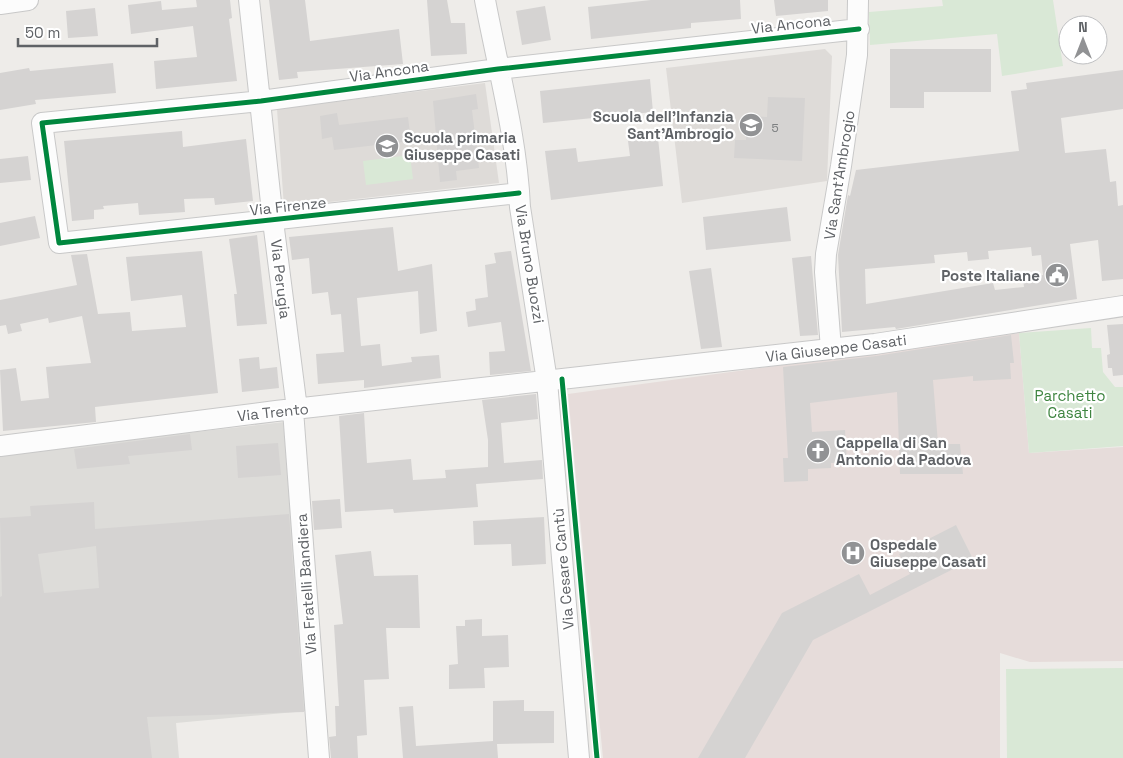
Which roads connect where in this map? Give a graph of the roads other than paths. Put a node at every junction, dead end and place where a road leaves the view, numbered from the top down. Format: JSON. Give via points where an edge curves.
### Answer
{"nodes":[{"id":1,"x":28,"y":0,"type":"edge"},
{"id":2,"x":249,"y":0,"type":"edge"},
{"id":3,"x":485,"y":0,"type":"edge"},
{"id":4,"x":858,"y":0,"type":"edge"},
{"id":5,"x":0,"y":4,"type":"edge"},
{"id":6,"x":859,"y":29,"type":"junction"},
{"id":7,"x":498,"y":69,"type":"junction"},
{"id":8,"x":261,"y":101,"type":"junction"},
{"id":9,"x":520,"y":194,"type":"junction"},
{"id":10,"x":273,"y":221,"type":"junction"},
{"id":11,"x":59,"y":243,"type":"joint"},
{"id":12,"x":1123,"y":306,"type":"edge"},
{"id":13,"x":831,"y":350,"type":"junction"},
{"id":14,"x":547,"y":381,"type":"junction"},
{"id":15,"x":295,"y":409,"type":"junction"},
{"id":16,"x":0,"y":446,"type":"edge"},
{"id":17,"x":319,"y":758,"type":"edge"},
{"id":18,"x":579,"y":758,"type":"edge"}],
"edges":[{"from":1,"to":5,"type":"street"},
{"from":2,"to":8,"type":"street","name":"Via Perugia"},
{"from":3,"to":7,"type":"street","name":"Via Bruno Buozzi"},
{"from":4,"to":6,"type":"street","name":"Via Sant'Ambrogio"},
{"from":6,"to":7,"type":"street","name":"Via Ancona"},
{"from":6,"to":13,"type":"street","name":"Via Sant'Ambrogio","via":[[842,166],[826,254]]},
{"from":7,"to":8,"type":"street","name":"Via Ancona"},
{"from":7,"to":9,"type":"street","name":"Via Bruno Buozzi"},
{"from":8,"to":10,"type":"street","name":"Via Perugia"},
{"from":8,"to":11,"type":"street","name":"Via Ancona","via":[[42,123]]},
{"from":9,"to":10,"type":"street","name":"Via Firenze"},
{"from":9,"to":14,"type":"street","name":"Via Bruno Buozzi"},
{"from":10,"to":11,"type":"street","name":"Via Firenze"},
{"from":10,"to":15,"type":"street","name":"Via Perugia"},
{"from":12,"to":13,"type":"street","name":"Via Giuseppe Casati"},
{"from":13,"to":14,"type":"street","name":"Via Giuseppe Casati"},
{"from":14,"to":15,"type":"street","name":"Via Trento"},
{"from":14,"to":18,"type":"street","name":"Via Cesare Cantù"},
{"from":15,"to":16,"type":"street","name":"Via Trento"},
{"from":15,"to":17,"type":"street","name":"Via Fratelli Bandiera"}]}
